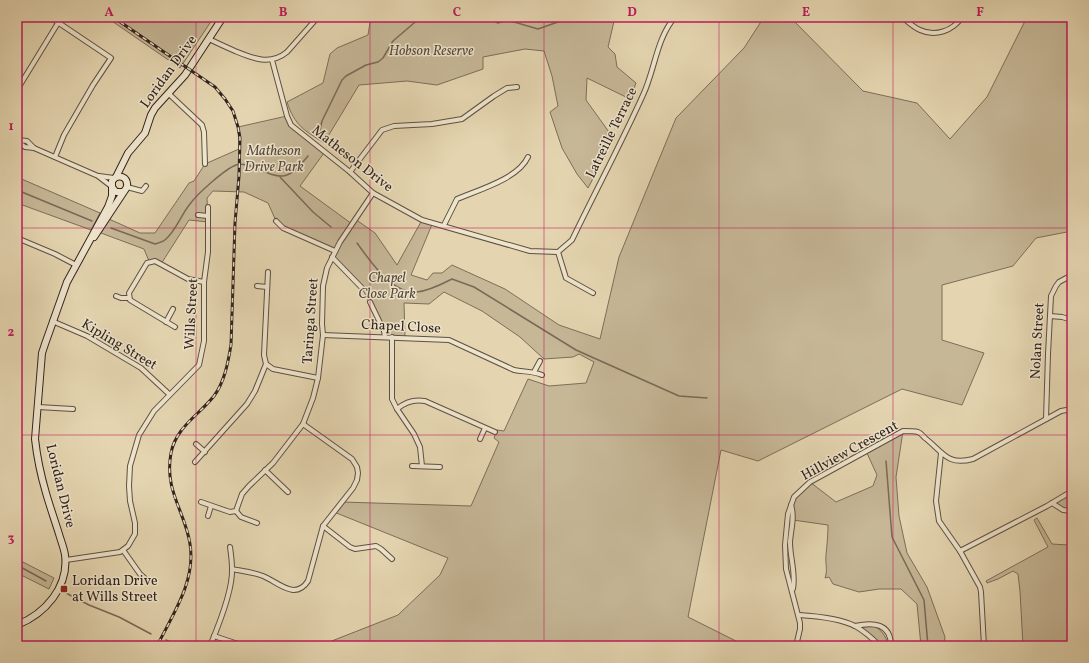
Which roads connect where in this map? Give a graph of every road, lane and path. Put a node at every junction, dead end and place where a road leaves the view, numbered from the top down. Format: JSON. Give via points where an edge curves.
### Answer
{"nodes":[{"id":1,"x":50,"y":17,"type":"edge"},
{"id":2,"x":223,"y":17,"type":"edge"},
{"id":3,"x":318,"y":17,"type":"edge"},
{"id":4,"x":675,"y":17,"type":"edge"},
{"id":5,"x":902,"y":17,"type":"edge"},
{"id":6,"x":962,"y":17,"type":"edge"},
{"id":7,"x":58,"y":23,"type":"junction"},
{"id":8,"x":209,"y":39,"type":"junction"},
{"id":9,"x":272,"y":60,"type":"junction"},
{"id":10,"x":517,"y":87,"type":"dead end"},
{"id":11,"x":17,"y":90,"type":"edge"},
{"id":12,"x":169,"y":94,"type":"junction"},
{"id":13,"x":17,"y":140,"type":"edge"},
{"id":14,"x":528,"y":156,"type":"dead end"},
{"id":15,"x":55,"y":157,"type":"junction"},
{"id":16,"x":124,"y":162,"type":"junction"},
{"id":17,"x":205,"y":164,"type":"dead end"},
{"id":18,"x":350,"y":172,"type":"junction"},
{"id":19,"x":98,"y":176,"type":"junction"},
{"id":20,"x":115,"y":177,"type":"junction"},
{"id":21,"x":126,"y":186,"type":"junction"},
{"id":22,"x":146,"y":186,"type":"dead end"},
{"id":23,"x":111,"y":187,"type":"junction"},
{"id":24,"x":373,"y":193,"type":"junction"},
{"id":25,"x":208,"y":207,"type":"dead end"},
{"id":26,"x":198,"y":215,"type":"dead end"},
{"id":27,"x":208,"y":216,"type":"junction"},
{"id":28,"x":276,"y":221,"type":"dead end"},
{"id":29,"x":444,"y":225,"type":"junction"},
{"id":30,"x":17,"y":238,"type":"edge"},
{"id":31,"x":87,"y":245,"type":"junction"},
{"id":32,"x":335,"y":251,"type":"junction"},
{"id":33,"x":558,"y":252,"type":"junction"},
{"id":34,"x":332,"y":257,"type":"junction"},
{"id":35,"x":76,"y":265,"type":"junction"},
{"id":36,"x":268,"y":272,"type":"dead end"},
{"id":37,"x":1072,"y":275,"type":"edge"},
{"id":38,"x":204,"y":282,"type":"junction"},
{"id":39,"x":257,"y":286,"type":"dead end"},
{"id":40,"x":267,"y":287,"type":"junction"},
{"id":41,"x":362,"y":288,"type":"dead end"},
{"id":42,"x":593,"y":293,"type":"dead end"},
{"id":43,"x":116,"y":296,"type":"dead end"},
{"id":44,"x":129,"y":298,"type":"junction"},
{"id":45,"x":370,"y":302,"type":"dead end"},
{"id":46,"x":173,"y":309,"type":"dead end"},
{"id":47,"x":1050,"y":316,"type":"junction"},
{"id":48,"x":1072,"y":320,"type":"edge"},
{"id":49,"x":52,"y":321,"type":"junction"},
{"id":50,"x":166,"y":322,"type":"junction"},
{"id":51,"x":175,"y":327,"type":"dead end"},
{"id":52,"x":323,"y":334,"type":"junction"},
{"id":53,"x":385,"y":337,"type":"junction"},
{"id":54,"x":392,"y":337,"type":"junction"},
{"id":55,"x":540,"y":361,"type":"dead end"},
{"id":56,"x":266,"y":364,"type":"junction"},
{"id":57,"x":534,"y":372,"type":"junction"},
{"id":58,"x":542,"y":375,"type":"dead end"},
{"id":59,"x":318,"y":378,"type":"junction"},
{"id":60,"x":169,"y":394,"type":"junction"},
{"id":61,"x":38,"y":407,"type":"junction"},
{"id":62,"x":73,"y":409,"type":"dead end"},
{"id":63,"x":1072,"y":409,"type":"edge"},
{"id":64,"x":397,"y":410,"type":"junction"},
{"id":65,"x":1046,"y":419,"type":"junction"},
{"id":66,"x":303,"y":424,"type":"junction"},
{"id":67,"x":485,"y":428,"type":"junction"},
{"id":68,"x":495,"y":432,"type":"dead end"},
{"id":69,"x":480,"y":439,"type":"dead end"},
{"id":70,"x":196,"y":444,"type":"dead end"},
{"id":71,"x":205,"y":452,"type":"junction"},
{"id":72,"x":940,"y":453,"type":"junction"},
{"id":73,"x":195,"y":462,"type":"dead end"},
{"id":74,"x":412,"y":466,"type":"dead end"},
{"id":75,"x":422,"y":466,"type":"junction"},
{"id":76,"x":440,"y":468,"type":"dead end"},
{"id":77,"x":265,"y":470,"type":"junction"},
{"id":78,"x":1072,"y":491,"type":"edge"},
{"id":79,"x":288,"y":492,"type":"dead end"},
{"id":80,"x":201,"y":502,"type":"dead end"},
{"id":81,"x":1052,"y":503,"type":"junction"},
{"id":82,"x":211,"y":506,"type":"junction"},
{"id":83,"x":236,"y":511,"type":"junction"},
{"id":84,"x":1072,"y":511,"type":"edge"},
{"id":85,"x":208,"y":516,"type":"dead end"},
{"id":86,"x":257,"y":523,"type":"dead end"},
{"id":87,"x":323,"y":526,"type":"junction"},
{"id":88,"x":230,"y":547,"type":"dead end"},
{"id":89,"x":123,"y":550,"type":"junction"},
{"id":90,"x":960,"y":551,"type":"junction"},
{"id":91,"x":392,"y":559,"type":"dead end"},
{"id":92,"x":66,"y":560,"type":"junction"},
{"id":93,"x":232,"y":569,"type":"junction"},
{"id":94,"x":148,"y":582,"type":"dead end"},
{"id":95,"x":799,"y":615,"type":"junction"},
{"id":96,"x":17,"y":625,"type":"edge"},
{"id":97,"x":855,"y":626,"type":"junction"},
{"id":98,"x":214,"y":636,"type":"junction"},
{"id":99,"x":210,"y":646,"type":"edge"},
{"id":100,"x":244,"y":646,"type":"edge"},
{"id":101,"x":796,"y":646,"type":"edge"},
{"id":102,"x":880,"y":646,"type":"edge"},
{"id":103,"x":891,"y":646,"type":"edge"},
{"id":104,"x":984,"y":646,"type":"edge"}],
"edges":[{"from":1,"to":7,"type":"street"},
{"from":2,"to":8,"type":"street","name":"Loridan Drive"},
{"from":3,"to":9,"type":"street","via":[[283,56]]},
{"from":4,"to":33,"type":"street","name":"Latreille Terrace","via":[[668,25],[658,49],[644,94],[572,240]]},
{"from":5,"to":6,"type":"street","via":[[920,30],[934,33],[947,30]]},
{"from":7,"to":11,"type":"street"},
{"from":7,"to":15,"type":"street","via":[[111,58],[64,135]]},
{"from":8,"to":9,"type":"street","via":[[252,58]]},
{"from":8,"to":12,"type":"street","name":"Loridan Drive"},
{"from":9,"to":18,"type":"street","name":"Matheson Drive","via":[[291,125]]},
{"from":10,"to":18,"type":"street","via":[[507,88],[462,119],[394,126],[382,130]]},
{"from":12,"to":16,"type":"street","name":"Loridan Drive","via":[[155,108],[145,133],[128,153]]},
{"from":12,"to":17,"type":"street","via":[[202,125]]},
{"from":13,"to":15,"type":"street","via":[[25,147]]},
{"from":14,"to":29,"type":"street","via":[[518,170],[505,178],[456,199]]},
{"from":15,"to":19,"type":"street"},
{"from":16,"to":20,"type":"street","name":"Loridan Drive"},
{"from":16,"to":21,"type":"street"},
{"from":18,"to":24,"type":"street","name":"Matheson Drive"},
{"from":19,"to":20,"type":"street"},
{"from":19,"to":23,"type":"street"},
{"from":20,"to":21,"type":"street","via":[[123,177]]},
{"from":20,"to":23,"type":"street"},
{"from":21,"to":22,"type":"street","via":[[142,191]]},
{"from":21,"to":23,"type":"street","via":[[116,192]]},
{"from":21,"to":31,"type":"street","name":"Loridan Drive"},
{"from":23,"to":31,"type":"street","name":"Loridan Drive","via":[[110,201]]},
{"from":24,"to":29,"type":"street","name":"Matheson Drive","via":[[422,220]]},
{"from":24,"to":32,"type":"street","name":"Taringa Street"},
{"from":25,"to":27,"type":"street","name":"Wills Street"},
{"from":26,"to":27,"type":"street"},
{"from":27,"to":38,"type":"street","name":"Wills Street","via":[[208,252]]},
{"from":28,"to":32,"type":"street","via":[[283,228]]},
{"from":29,"to":33,"type":"street","name":"Matheson Drive","via":[[530,251]]},
{"from":30,"to":35,"type":"street"},
{"from":31,"to":35,"type":"street","name":"Loridan Drive"},
{"from":32,"to":34,"type":"street","name":"Taringa Street"},
{"from":33,"to":42,"type":"street","via":[[566,278]]},
{"from":34,"to":41,"type":"street"},
{"from":34,"to":52,"type":"street","name":"Taringa Street","via":[[323,286]]},
{"from":35,"to":49,"type":"street","name":"Loridan Drive","via":[[62,292]]},
{"from":36,"to":40,"type":"street"},
{"from":37,"to":47,"type":"street","name":"Nolan Street","via":[[1056,286],[1051,296]]},
{"from":38,"to":44,"type":"street","via":[[188,279],[152,261],[147,263],[129,293]]},
{"from":38,"to":60,"type":"street","name":"Wills Street","via":[[204,341],[199,364]]},
{"from":39,"to":40,"type":"street"},
{"from":40,"to":56,"type":"street","via":[[264,356]]},
{"from":43,"to":44,"type":"street"},
{"from":44,"to":50,"type":"street","via":[[133,303]]},
{"from":45,"to":53,"type":"street"},
{"from":46,"to":50,"type":"street"},
{"from":47,"to":48,"type":"street"},
{"from":47,"to":65,"type":"street","name":"Nolan Street"},
{"from":49,"to":60,"type":"street","name":"Kipling Street","via":[[87,336],[141,368]]},
{"from":49,"to":61,"type":"street","name":"Loridan Drive","via":[[42,353]]},
{"from":50,"to":51,"type":"street"},
{"from":52,"to":53,"type":"street","name":"Chapel Close"},
{"from":52,"to":59,"type":"street","name":"Taringa Street"},
{"from":53,"to":54,"type":"street","name":"Chapel Close"},
{"from":54,"to":57,"type":"street","name":"Chapel Close","via":[[449,340],[514,370]]},
{"from":54,"to":64,"type":"street","via":[[391,391]]},
{"from":55,"to":57,"type":"street"},
{"from":56,"to":59,"type":"street","via":[[273,369]]},
{"from":56,"to":71,"type":"street","via":[[247,404]]},
{"from":57,"to":58,"type":"street","name":"Chapel Close"},
{"from":59,"to":66,"type":"street","name":"Taringa Street"},
{"from":60,"to":89,"type":"street","name":"Wills Street","via":[[143,427],[133,454],[129,494],[136,528],[132,541]]},
{"from":61,"to":62,"type":"street"},
{"from":61,"to":92,"type":"street","name":"Loridan Drive","via":[[36,450]]},
{"from":63,"to":65,"type":"street","name":"Hillview Crescent","via":[[1061,411]]},
{"from":64,"to":67,"type":"street","via":[[403,404],[425,401]]},
{"from":64,"to":75,"type":"street","via":[[420,447]]},
{"from":65,"to":72,"type":"street","name":"Hillview Crescent","via":[[973,459],[954,461]]},
{"from":66,"to":77,"type":"street","name":"Taringa Street"},
{"from":66,"to":87,"type":"street","via":[[352,459],[357,467],[358,474],[353,488]]},
{"from":67,"to":68,"type":"street"},
{"from":67,"to":69,"type":"street"},
{"from":70,"to":71,"type":"street"},
{"from":71,"to":73,"type":"street"},
{"from":72,"to":90,"type":"street","via":[[936,501],[939,521]]},
{"from":72,"to":95,"type":"street","name":"Hillview Crescent","via":[[918,432],[902,431],[810,482],[794,497],[788,514],[786,569]]},
{"from":74,"to":75,"type":"street"},
{"from":75,"to":76,"type":"street"},
{"from":77,"to":79,"type":"street"},
{"from":77,"to":83,"type":"street","name":"Taringa Street","via":[[242,494]]},
{"from":78,"to":81,"type":"street"},
{"from":80,"to":82,"type":"street"},
{"from":81,"to":84,"type":"street","via":[[1064,510]]},
{"from":81,"to":90,"type":"street"},
{"from":82,"to":83,"type":"street","via":[[230,512]]},
{"from":82,"to":85,"type":"street"},
{"from":83,"to":86,"type":"street","via":[[241,517]]},
{"from":87,"to":91,"type":"street","via":[[350,547],[355,549],[376,546]]},
{"from":87,"to":93,"type":"street","via":[[312,571],[304,588],[290,590],[262,575]]},
{"from":88,"to":93,"type":"street"},
{"from":89,"to":92,"type":"street","via":[[116,554]]},
{"from":89,"to":94,"type":"street"},
{"from":90,"to":104,"type":"street","via":[[981,592]]},
{"from":92,"to":96,"type":"street","name":"Loridan Drive","via":[[65,572],[51,602],[39,613]]},
{"from":93,"to":98,"type":"street","via":[[226,600]]},
{"from":95,"to":97,"type":"street","via":[[821,617]]},
{"from":95,"to":101,"type":"street","name":"Hillview Crescent","via":[[800,629]]},
{"from":97,"to":102,"type":"street"},
{"from":97,"to":103,"type":"street","via":[[871,623],[880,626],[888,633]]},
{"from":98,"to":99,"type":"street"},
{"from":98,"to":100,"type":"street"}]}
